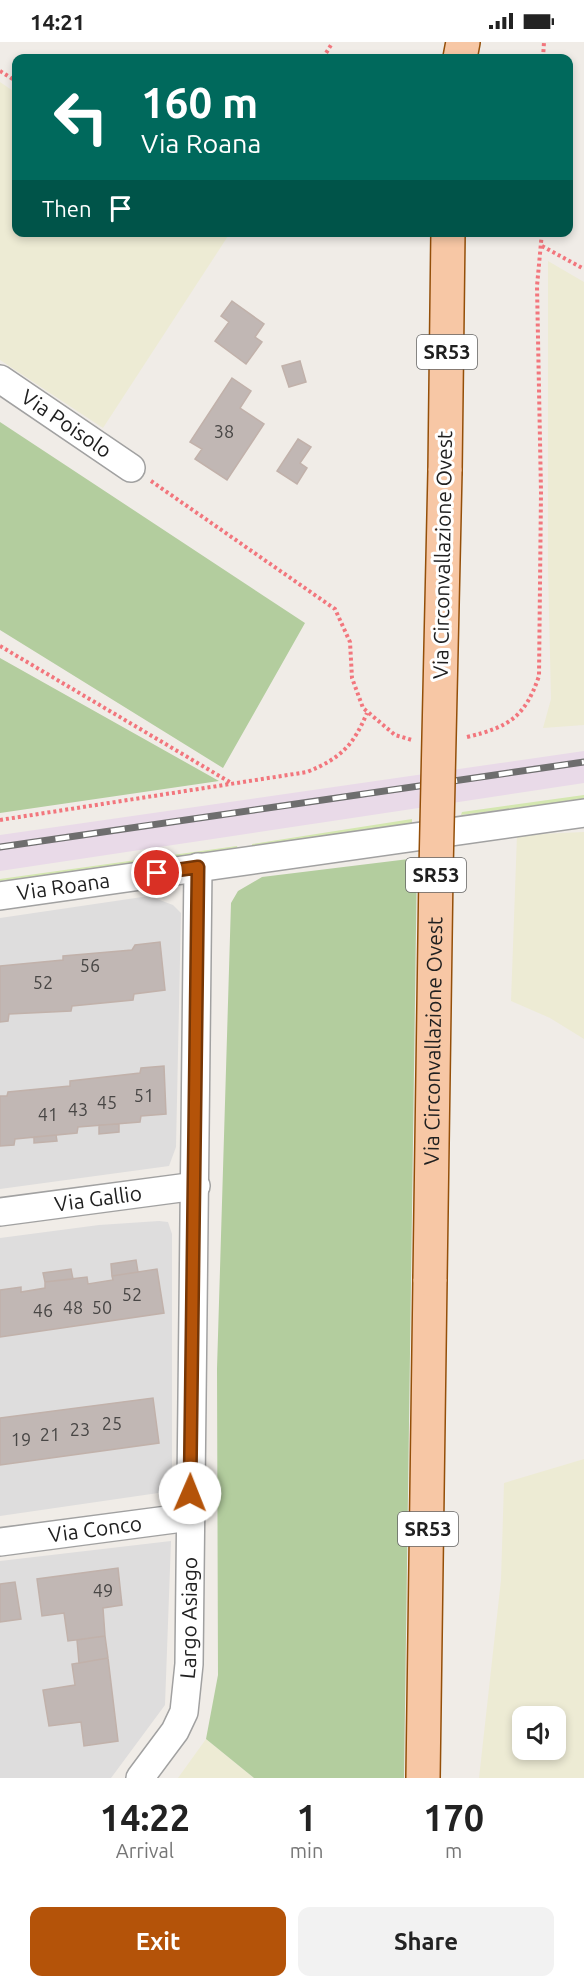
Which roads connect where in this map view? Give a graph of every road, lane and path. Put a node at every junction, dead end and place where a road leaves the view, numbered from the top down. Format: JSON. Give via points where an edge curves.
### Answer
{"nodes":[{"id":1,"x":331,"y":45,"type":"dead end"},
{"id":2,"x":325,"y":54,"type":"edge"},
{"id":3,"x":448,"y":237,"type":"edge"},
{"id":4,"x":542,"y":246,"type":"dead end"},
{"id":5,"x":584,"y":269,"type":"edge"},
{"id":6,"x":0,"y":379,"type":"edge"},
{"id":7,"x":131,"y":468,"type":"dead end"},
{"id":8,"x":0,"y":646,"type":"edge"},
{"id":9,"x":368,"y":713,"type":"dead end"},
{"id":10,"x":233,"y":784,"type":"junction"},
{"id":11,"x":584,"y":813,"type":"edge"},
{"id":12,"x":0,"y":820,"type":"edge"},
{"id":13,"x":198,"y":867,"type":"junction"},
{"id":14,"x":0,"y":896,"type":"edge"},
{"id":15,"x":196,"y":1186,"type":"junction"},
{"id":16,"x":0,"y":1212,"type":"edge"},
{"id":17,"x":190,"y":1516,"type":"junction"},
{"id":18,"x":0,"y":1542,"type":"edge"},
{"id":19,"x":140,"y":1778,"type":"edge"},
{"id":20,"x":423,"y":1778,"type":"edge"}],
"edges":[{"from":1,"to":2,"type":"path"},
{"from":3,"to":20,"type":"main road","name":"Via Circonvallazione Ovest","number":"SR53","bridge":true},
{"from":4,"to":5,"type":"path"},
{"from":6,"to":7,"type":"street","name":"Via Poisolo"},
{"from":8,"to":10,"type":"path"},
{"from":9,"to":10,"type":"path","via":[[357,736],[342,754],[323,765],[307,772]]},
{"from":10,"to":12,"type":"path"},
{"from":11,"to":13,"type":"street","name":"Via Roana"},
{"from":13,"to":14,"type":"street","name":"Via Roana"},
{"from":13,"to":15,"type":"street","name":"Largo Asiago"},
{"from":15,"to":16,"type":"street","name":"Via Gallio"},
{"from":15,"to":17,"type":"street","name":"Largo Asiago"},
{"from":17,"to":18,"type":"street","name":"Via Conco"},
{"from":17,"to":19,"type":"street","name":"Largo Asiago","via":[[190,1636],[184,1712],[175,1731]]}]}
